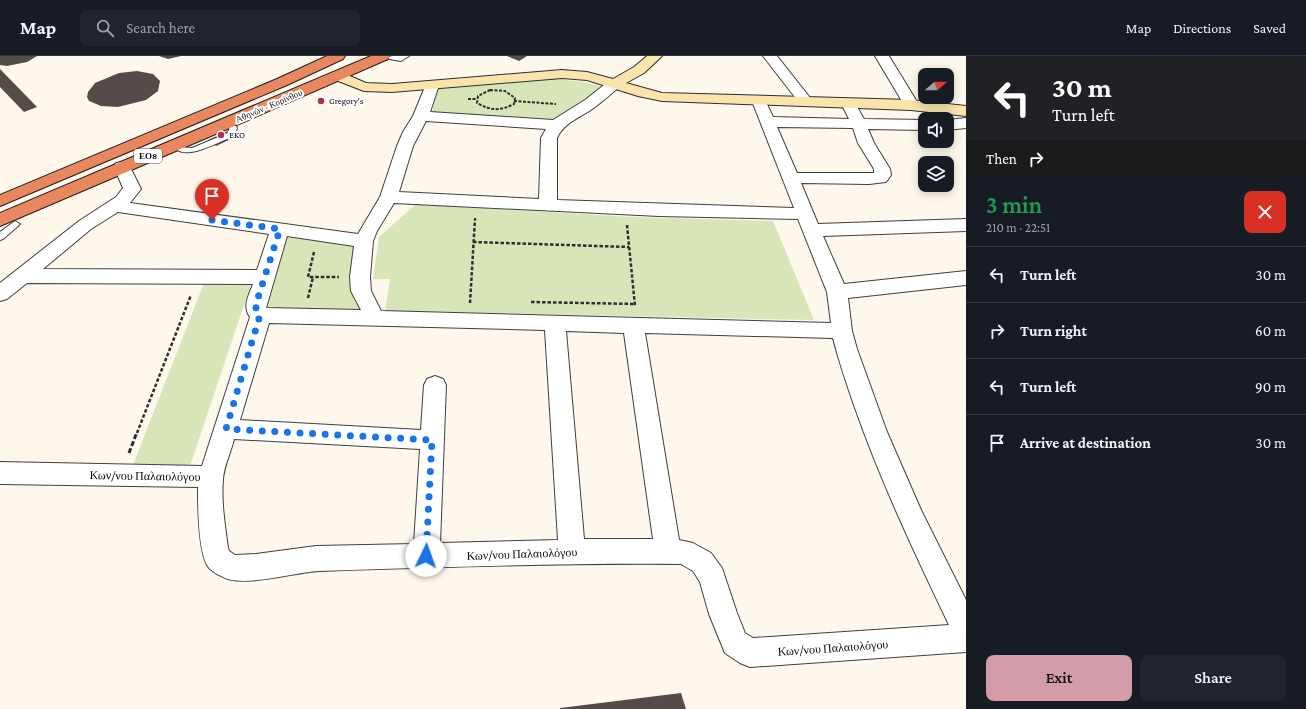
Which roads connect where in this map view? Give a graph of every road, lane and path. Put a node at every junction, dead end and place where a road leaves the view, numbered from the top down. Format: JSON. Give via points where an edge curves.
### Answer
{"nodes":[{"id":1,"x":338,"y":56,"type":"edge"},
{"id":2,"x":406,"y":56,"type":"edge"},
{"id":3,"x":655,"y":56,"type":"edge"},
{"id":4,"x":770,"y":56,"type":"edge"},
{"id":5,"x":882,"y":56,"type":"edge"},
{"id":6,"x":387,"y":57,"type":"edge"},
{"id":7,"x":338,"y":76,"type":"junction"},
{"id":8,"x":614,"y":84,"type":"junction"},
{"id":9,"x":432,"y":85,"type":"junction"},
{"id":10,"x":514,"y":101,"type":"junction"},
{"id":11,"x":759,"y":101,"type":"junction"},
{"id":12,"x":806,"y":102,"type":"junction"},
{"id":13,"x":848,"y":103,"type":"junction"},
{"id":14,"x":911,"y":105,"type":"junction"},
{"id":15,"x":587,"y":106,"type":"junction"},
{"id":16,"x":966,"y":112,"type":"edge"},
{"id":17,"x":421,"y":116,"type":"junction"},
{"id":18,"x":768,"y":122,"type":"junction"},
{"id":19,"x":966,"y":123,"type":"edge"},
{"id":20,"x":860,"y":124,"type":"junction"},
{"id":21,"x":954,"y":124,"type":"edge"},
{"id":22,"x":918,"y":125,"type":"edge"},
{"id":23,"x":556,"y":126,"type":"junction"},
{"id":24,"x":233,"y":128,"type":"dead end"},
{"id":25,"x":180,"y":149,"type":"dead end"},
{"id":26,"x":122,"y":167,"type":"junction"},
{"id":27,"x":790,"y":178,"type":"junction"},
{"id":28,"x":389,"y":198,"type":"junction"},
{"id":29,"x":0,"y":201,"type":"edge"},
{"id":30,"x":476,"y":201,"type":"junction"},
{"id":31,"x":548,"y":205,"type":"junction"},
{"id":32,"x":115,"y":206,"type":"junction"},
{"id":33,"x":625,"y":209,"type":"junction"},
{"id":34,"x":8,"y":222,"type":"edge"},
{"id":35,"x":808,"y":222,"type":"junction"},
{"id":36,"x":966,"y":225,"type":"edge"},
{"id":37,"x":280,"y":229,"type":"junction"},
{"id":38,"x":318,"y":235,"type":"junction"},
{"id":39,"x":0,"y":237,"type":"edge"},
{"id":40,"x":364,"y":241,"type":"junction"},
{"id":41,"x":474,"y":242,"type":"junction"},
{"id":42,"x":629,"y":247,"type":"junction"},
{"id":43,"x":21,"y":276,"type":"junction"},
{"id":44,"x":198,"y":277,"type":"junction"},
{"id":45,"x":265,"y":277,"type":"junction"},
{"id":46,"x":360,"y":278,"type":"junction"},
{"id":47,"x":966,"y":278,"type":"edge"},
{"id":48,"x":837,"y":292,"type":"junction"},
{"id":49,"x":0,"y":294,"type":"edge"},
{"id":50,"x":470,"y":300,"type":"junction"},
{"id":51,"x":478,"y":300,"type":"dead end"},
{"id":52,"x":525,"y":302,"type":"dead end"},
{"id":53,"x":260,"y":315,"type":"junction"},
{"id":54,"x":374,"y":317,"type":"junction"},
{"id":55,"x":635,"y":318,"type":"junction"},
{"id":56,"x":469,"y":321,"type":"junction"},
{"id":57,"x":555,"y":323,"type":"junction"},
{"id":58,"x":842,"y":331,"type":"junction"},
{"id":59,"x":435,"y":385,"type":"dead end"},
{"id":60,"x":226,"y":429,"type":"junction"},
{"id":61,"x":432,"y":440,"type":"junction"},
{"id":62,"x":0,"y":473,"type":"edge"},
{"id":63,"x":120,"y":476,"type":"junction"},
{"id":64,"x":211,"y":477,"type":"junction"},
{"id":65,"x":572,"y":552,"type":"junction"},
{"id":66,"x":668,"y":552,"type":"junction"},
{"id":67,"x":426,"y":556,"type":"junction"},
{"id":68,"x":966,"y":630,"type":"edge"},
{"id":69,"x":966,"y":638,"type":"edge"}],
"edges":[{"from":1,"to":29,"type":"highway","name":"Αθηνών - Κορίνθου","number":"ΕΟ8"},
{"from":2,"to":6,"type":"lane","via":[[401,59]]},
{"from":3,"to":8,"type":"street","via":[[639,70]]},
{"from":4,"to":12,"type":"street"},
{"from":5,"to":14,"type":"street"},
{"from":6,"to":7,"type":"highway","name":"Αθηνών - Κορίνθου","number":"ΕΟ8"},
{"from":7,"to":9,"type":"street","via":[[370,88]]},
{"from":7,"to":26,"type":"highway","name":"Αθηνών - Κορίνθου","number":"ΕΟ8","via":[[234,122]]},
{"from":8,"to":9,"type":"street","via":[[587,76],[562,74]]},
{"from":8,"to":11,"type":"street","via":[[640,94],[662,98]]},
{"from":8,"to":15,"type":"street"},
{"from":9,"to":17,"type":"street"},
{"from":10,"to":10,"type":"path","via":[[514,104],[500,111],[488,110],[477,103],[478,96],[490,90],[505,91],[514,98]]},
{"from":10,"to":15,"type":"path"},
{"from":11,"to":12,"type":"street"},
{"from":11,"to":18,"type":"street"},
{"from":12,"to":13,"type":"street"},
{"from":13,"to":14,"type":"street"},
{"from":13,"to":20,"type":"street"},
{"from":14,"to":16,"type":"street"},
{"from":15,"to":23,"type":"street"},
{"from":17,"to":23,"type":"street"},
{"from":17,"to":28,"type":"street","via":[[405,146]]},
{"from":18,"to":20,"type":"street"},
{"from":18,"to":27,"type":"street"},
{"from":19,"to":21,"type":"street"},
{"from":20,"to":22,"type":"street"},
{"from":20,"to":27,"type":"street","via":[[866,143],[882,169],[883,175],[880,178]]},
{"from":23,"to":31,"type":"street","via":[[549,138]]},
{"from":24,"to":25,"type":"lane","via":[[232,134],[193,150]]},
{"from":26,"to":32,"type":"street","via":[[132,189]]},
{"from":26,"to":34,"type":"highway","name":"Αθηνών - Κορίνθου","number":"ΕΟ8"},
{"from":27,"to":35,"type":"street"},
{"from":28,"to":30,"type":"street"},
{"from":28,"to":40,"type":"street"},
{"from":30,"to":31,"type":"street"},
{"from":30,"to":41,"type":"path"},
{"from":31,"to":33,"type":"street"},
{"from":32,"to":37,"type":"street"},
{"from":32,"to":43,"type":"street","via":[[85,225]]},
{"from":33,"to":35,"type":"street"},
{"from":33,"to":42,"type":"path"},
{"from":34,"to":39,"type":"lane"},
{"from":35,"to":36,"type":"street"},
{"from":35,"to":48,"type":"street"},
{"from":37,"to":38,"type":"street"},
{"from":37,"to":45,"type":"street"},
{"from":38,"to":40,"type":"street"},
{"from":38,"to":46,"type":"path","via":[[308,277]]},
{"from":40,"to":46,"type":"street"},
{"from":41,"to":42,"type":"path"},
{"from":41,"to":50,"type":"path"},
{"from":42,"to":55,"type":"path"},
{"from":43,"to":44,"type":"street"},
{"from":43,"to":49,"type":"street"},
{"from":44,"to":45,"type":"street"},
{"from":44,"to":63,"type":"path"},
{"from":45,"to":53,"type":"street","via":[[256,304],[256,310]]},
{"from":46,"to":54,"type":"street","via":[[361,291]]},
{"from":47,"to":48,"type":"street"},
{"from":48,"to":58,"type":"street","via":[[842,314]]},
{"from":50,"to":51,"type":"path"},
{"from":50,"to":56,"type":"path"},
{"from":52,"to":55,"type":"path"},
{"from":53,"to":54,"type":"street"},
{"from":53,"to":60,"type":"street"},
{"from":54,"to":56,"type":"street"},
{"from":55,"to":57,"type":"street"},
{"from":55,"to":58,"type":"street"},
{"from":55,"to":66,"type":"street"},
{"from":56,"to":57,"type":"street"},
{"from":57,"to":65,"type":"street"},
{"from":58,"to":68,"type":"street","via":[[875,433],[901,495]]},
{"from":59,"to":61,"type":"street"},
{"from":60,"to":61,"type":"street"},
{"from":60,"to":64,"type":"street"},
{"from":61,"to":67,"type":"street"},
{"from":62,"to":63,"type":"street","name":"Κων/νου Παλαιολόγου"},
{"from":63,"to":64,"type":"street","name":"Κων/νου Παλαιολόγου"},
{"from":64,"to":67,"type":"street","name":"Κων/νου Παλαιολόγου","via":[[212,533],[218,558],[231,568],[316,559]]},
{"from":65,"to":66,"type":"street","name":"Κων/νου Παλαιολόγου"},
{"from":65,"to":67,"type":"street","name":"Κων/νου Παλαιολόγου"},
{"from":66,"to":69,"type":"street","name":"Κων/νου Παλαιολόγου","via":[[684,552],[702,562],[712,577],[735,643],[750,653]]}]}
